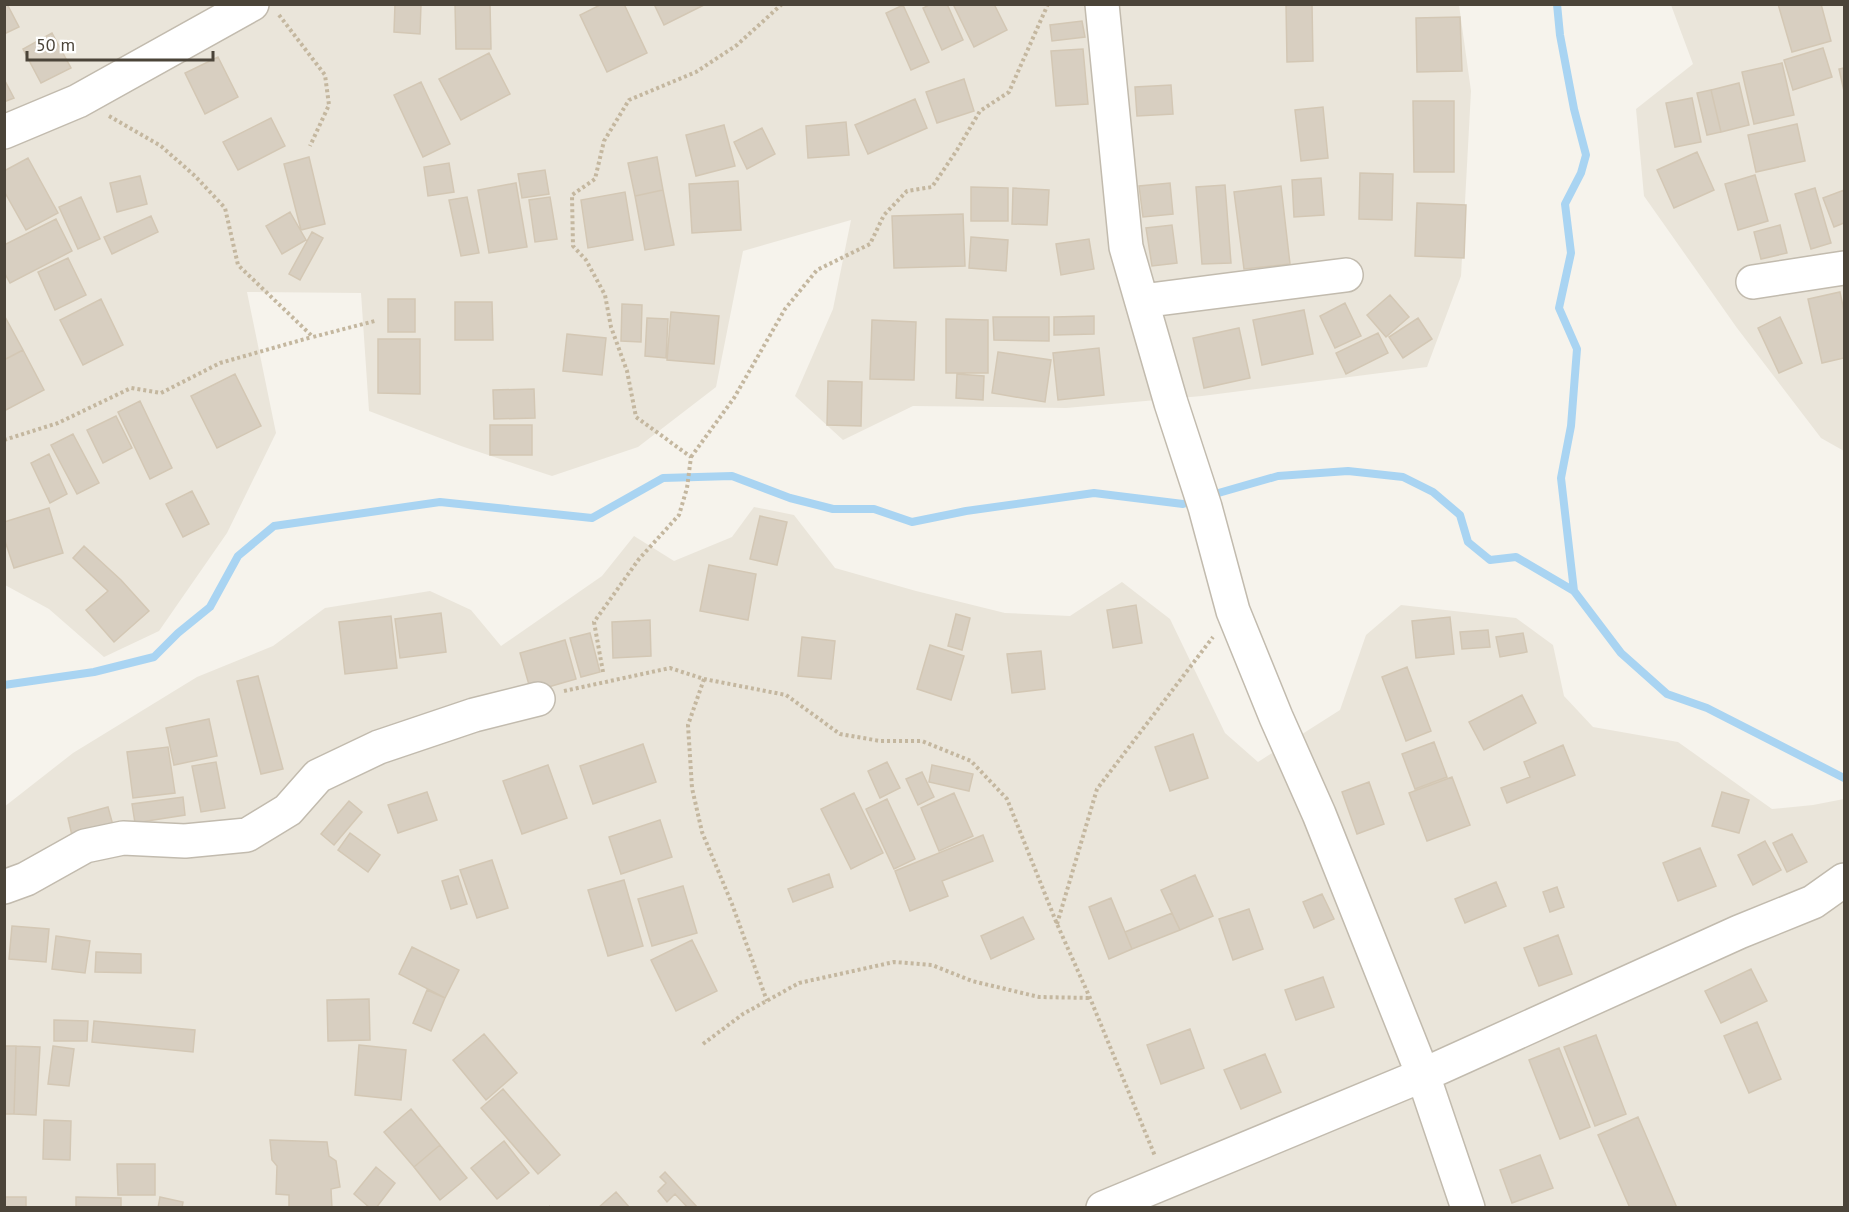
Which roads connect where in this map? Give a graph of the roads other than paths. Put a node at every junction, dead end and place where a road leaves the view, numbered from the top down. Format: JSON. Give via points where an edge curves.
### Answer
{"nodes":[{"id":1,"x":1102,"y":4,"type":"edge"},
{"id":2,"x":265,"y":9,"type":"edge"},
{"id":3,"x":4,"y":132,"type":"edge"},
{"id":4,"x":1845,"y":268,"type":"edge"},
{"id":5,"x":1346,"y":275,"type":"dead end"},
{"id":6,"x":1753,"y":282,"type":"dead end"},
{"id":7,"x":1142,"y":300,"type":"junction"},
{"id":8,"x":538,"y":699,"type":"road end"},
{"id":9,"x":1845,"y":880,"type":"edge"},
{"id":10,"x":4,"y":887,"type":"edge"},
{"id":11,"x":1423,"y":1075,"type":"junction"},
{"id":12,"x":1103,"y":1208,"type":"edge"},
{"id":13,"x":1468,"y":1208,"type":"edge"}],
"edges":[{"from":1,"to":7,"type":"street","via":[[1126,247]]},
{"from":2,"to":3,"type":"street","via":[[78,101]]},
{"from":4,"to":6,"type":"street"},
{"from":5,"to":7,"type":"street"},
{"from":7,"to":11,"type":"street","via":[[1233,611]]},
{"from":8,"to":10,"type":"street","via":[[474,715],[379,747],[318,776],[288,810],[247,835],[185,841],[123,838],[85,846]]},
{"from":9,"to":11,"type":"street","via":[[1813,902]]},
{"from":11,"to":12,"type":"street"},
{"from":11,"to":13,"type":"street"}]}
